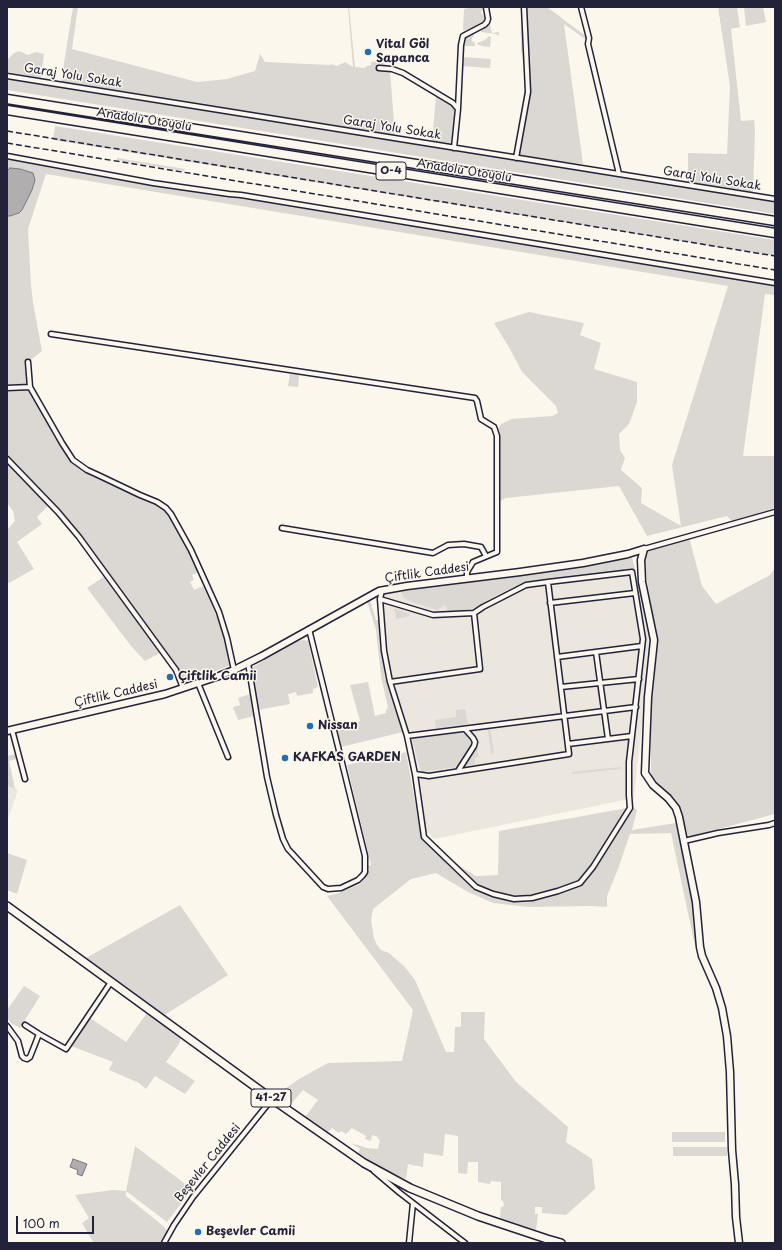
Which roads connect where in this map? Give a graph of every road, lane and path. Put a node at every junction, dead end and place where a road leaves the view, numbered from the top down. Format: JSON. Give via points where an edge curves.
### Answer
{"nodes":[{"id":1,"x":486,"y":7,"type":"edge"},
{"id":2,"x":524,"y":7,"type":"edge"},
{"id":3,"x":581,"y":7,"type":"edge"},
{"id":4,"x":379,"y":68,"type":"dead end"},
{"id":5,"x":7,"y":76,"type":"edge"},
{"id":6,"x":7,"y":99,"type":"edge"},
{"id":7,"x":458,"y":109,"type":"junction"},
{"id":8,"x":7,"y":110,"type":"edge"},
{"id":9,"x":454,"y":148,"type":"junction"},
{"id":10,"x":7,"y":156,"type":"edge"},
{"id":11,"x":516,"y":158,"type":"junction"},
{"id":12,"x":619,"y":174,"type":"junction"},
{"id":13,"x":775,"y":199,"type":"edge"},
{"id":14,"x":775,"y":221,"type":"edge"},
{"id":15,"x":775,"y":233,"type":"edge"},
{"id":16,"x":775,"y":283,"type":"edge"},
{"id":17,"x":51,"y":334,"type":"dead end"},
{"id":18,"x":28,"y":362,"type":"dead end"},
{"id":19,"x":30,"y":387,"type":"junction"},
{"id":20,"x":7,"y":388,"type":"edge"},
{"id":21,"x":7,"y":459,"type":"edge"},
{"id":22,"x":775,"y":512,"type":"edge"},
{"id":23,"x":282,"y":528,"type":"dead end"},
{"id":24,"x":644,"y":549,"type":"junction"},
{"id":25,"x":486,"y":556,"type":"junction"},
{"id":26,"x":467,"y":579,"type":"junction"},
{"id":27,"x":548,"y":582,"type":"junction"},
{"id":28,"x":382,"y":590,"type":"junction"},
{"id":29,"x":635,"y":592,"type":"junction"},
{"id":30,"x":380,"y":599,"type":"junction"},
{"id":31,"x":550,"y":603,"type":"junction"},
{"id":32,"x":474,"y":613,"type":"junction"},
{"id":33,"x":309,"y":629,"type":"junction"},
{"id":34,"x":642,"y":646,"type":"junction"},
{"id":35,"x":596,"y":652,"type":"junction"},
{"id":36,"x":557,"y":657,"type":"junction"},
{"id":37,"x":248,"y":663,"type":"junction"},
{"id":38,"x":234,"y":670,"type":"junction"},
{"id":39,"x":639,"y":679,"type":"junction"},
{"id":40,"x":390,"y":682,"type":"junction"},
{"id":41,"x":198,"y":683,"type":"junction"},
{"id":42,"x":600,"y":683,"type":"junction"},
{"id":43,"x":561,"y":687,"type":"junction"},
{"id":44,"x":183,"y":688,"type":"junction"},
{"id":45,"x":636,"y":707,"type":"junction"},
{"id":46,"x":604,"y":711,"type":"junction"},
{"id":47,"x":564,"y":717,"type":"junction"},
{"id":48,"x":466,"y":729,"type":"junction"},
{"id":49,"x":10,"y":730,"type":"edge"},
{"id":50,"x":407,"y":736,"type":"junction"},
{"id":51,"x":632,"y":736,"type":"junction"},
{"id":52,"x":608,"y":739,"type":"junction"},
{"id":53,"x":568,"y":744,"type":"junction"},
{"id":54,"x":228,"y":757,"type":"dead end"},
{"id":55,"x":458,"y":771,"type":"junction"},
{"id":56,"x":415,"y":774,"type":"junction"},
{"id":57,"x":25,"y":779,"type":"dead end"},
{"id":58,"x":775,"y":823,"type":"edge"},
{"id":59,"x":684,"y":841,"type":"junction"},
{"id":60,"x":7,"y":906,"type":"edge"},
{"id":61,"x":111,"y":982,"type":"junction"},
{"id":62,"x":25,"y":1025,"type":"dead end"},
{"id":63,"x":7,"y":1026,"type":"edge"},
{"id":64,"x":39,"y":1034,"type":"junction"},
{"id":65,"x":272,"y":1099,"type":"junction"},
{"id":66,"x":364,"y":1163,"type":"junction"},
{"id":67,"x":412,"y":1203,"type":"junction"},
{"id":68,"x":164,"y":1243,"type":"edge"},
{"id":69,"x":409,"y":1243,"type":"edge"},
{"id":70,"x":465,"y":1243,"type":"edge"},
{"id":71,"x":561,"y":1243,"type":"edge"},
{"id":72,"x":739,"y":1243,"type":"edge"}],
"edges":[{"from":1,"to":7,"type":"street","via":[[487,22],[463,36]]},
{"from":2,"to":11,"type":"street","via":[[528,92]]},
{"from":3,"to":12,"type":"street"},
{"from":4,"to":7,"type":"street","via":[[392,69],[403,74],[453,103]]},
{"from":5,"to":9,"type":"street","name":"Garaj Yolu Sokak"},
{"from":6,"to":14,"type":"highway","name":"Anadolu Otoyolu","number":"O-4"},
{"from":7,"to":9,"type":"street"},
{"from":8,"to":15,"type":"highway","name":"Anadolu Otoyolu","number":"O-4"},
{"from":9,"to":11,"type":"street","name":"Garaj Yolu Sokak"},
{"from":10,"to":16,"type":"street","via":[[153,183],[241,195]]},
{"from":11,"to":12,"type":"street","name":"Garaj Yolu Sokak"},
{"from":12,"to":13,"type":"street","name":"Garaj Yolu Sokak"},
{"from":17,"to":25,"type":"street","via":[[475,398],[481,419],[494,427],[497,436],[496,552]]},
{"from":18,"to":19,"type":"street"},
{"from":19,"to":20,"type":"street"},
{"from":19,"to":38,"type":"street","via":[[73,460],[92,473],[157,502],[171,514],[219,612],[228,638]]},
{"from":21,"to":44,"type":"street","via":[[79,537],[176,670]]},
{"from":22,"to":24,"type":"street","name":"Çiftlik Caddesi"},
{"from":23,"to":25,"type":"street","via":[[433,553],[448,545],[464,544],[481,547]]},
{"from":24,"to":26,"type":"street","name":"Çiftlik Caddesi","via":[[583,563]]},
{"from":24,"to":59,"type":"street","via":[[641,560],[642,582],[654,640],[648,697],[645,773],[676,808]]},
{"from":25,"to":26,"type":"street","via":[[473,562],[467,572]]},
{"from":26,"to":28,"type":"street","name":"Çiftlik Caddesi"},
{"from":27,"to":29,"type":"street","via":[[632,572]]},
{"from":27,"to":31,"type":"street"},
{"from":27,"to":32,"type":"street","via":[[526,585]]},
{"from":28,"to":30,"type":"street"},
{"from":28,"to":33,"type":"street","name":"Çiftlik Caddesi"},
{"from":29,"to":31,"type":"street"},
{"from":29,"to":34,"type":"street"},
{"from":30,"to":32,"type":"street","via":[[433,615]]},
{"from":30,"to":40,"type":"street","via":[[384,651]]},
{"from":31,"to":36,"type":"street"},
{"from":32,"to":40,"type":"street","via":[[480,669]]},
{"from":33,"to":37,"type":"street","name":"Çiftlik Caddesi"},
{"from":33,"to":37,"type":"street","via":[[364,856],[363,875],[341,888],[323,887],[288,849],[283,839],[267,777]]},
{"from":34,"to":35,"type":"street"},
{"from":34,"to":39,"type":"street"},
{"from":35,"to":36,"type":"street"},
{"from":35,"to":42,"type":"street"},
{"from":36,"to":43,"type":"street"},
{"from":37,"to":38,"type":"street","name":"Çiftlik Caddesi"},
{"from":38,"to":41,"type":"street","name":"Çiftlik Caddesi"},
{"from":39,"to":42,"type":"street"},
{"from":39,"to":45,"type":"street"},
{"from":40,"to":50,"type":"street"},
{"from":41,"to":44,"type":"street","name":"Çiftlik Caddesi"},
{"from":41,"to":54,"type":"street"},
{"from":42,"to":43,"type":"street"},
{"from":42,"to":46,"type":"street"},
{"from":43,"to":47,"type":"street"},
{"from":44,"to":49,"type":"street","name":"Çiftlik Caddesi"},
{"from":45,"to":46,"type":"street"},
{"from":45,"to":51,"type":"street"},
{"from":46,"to":47,"type":"street"},
{"from":46,"to":52,"type":"street"},
{"from":47,"to":48,"type":"street"},
{"from":47,"to":53,"type":"street"},
{"from":48,"to":50,"type":"street"},
{"from":48,"to":55,"type":"street","via":[[475,742]]},
{"from":49,"to":57,"type":"street"},
{"from":50,"to":56,"type":"street"},
{"from":51,"to":52,"type":"street"},
{"from":51,"to":56,"type":"street","via":[[629,762],[630,808],[580,883],[532,898],[514,899],[476,887],[424,837]]},
{"from":52,"to":53,"type":"street"},
{"from":53,"to":55,"type":"street","via":[[569,754]]},
{"from":55,"to":56,"type":"street","via":[[429,776]]},
{"from":58,"to":59,"type":"street"},
{"from":59,"to":72,"type":"street","via":[[696,902],[700,947],[720,1001],[727,1036]]},
{"from":60,"to":61,"type":"main road","number":"41-27"},
{"from":61,"to":64,"type":"street","via":[[66,1049]]},
{"from":61,"to":65,"type":"main road","number":"41-27"},
{"from":62,"to":64,"type":"street"},
{"from":63,"to":64,"type":"street","via":[[18,1041],[22,1056],[27,1059]]},
{"from":65,"to":66,"type":"main road","number":"41-27"},
{"from":65,"to":68,"type":"street","name":"Beşevler Caddesi","via":[[193,1197]]},
{"from":66,"to":67,"type":"street"},
{"from":66,"to":71,"type":"main road","number":"41-27","via":[[410,1188],[478,1216]]},
{"from":67,"to":69,"type":"street"},
{"from":67,"to":70,"type":"street"}]}
